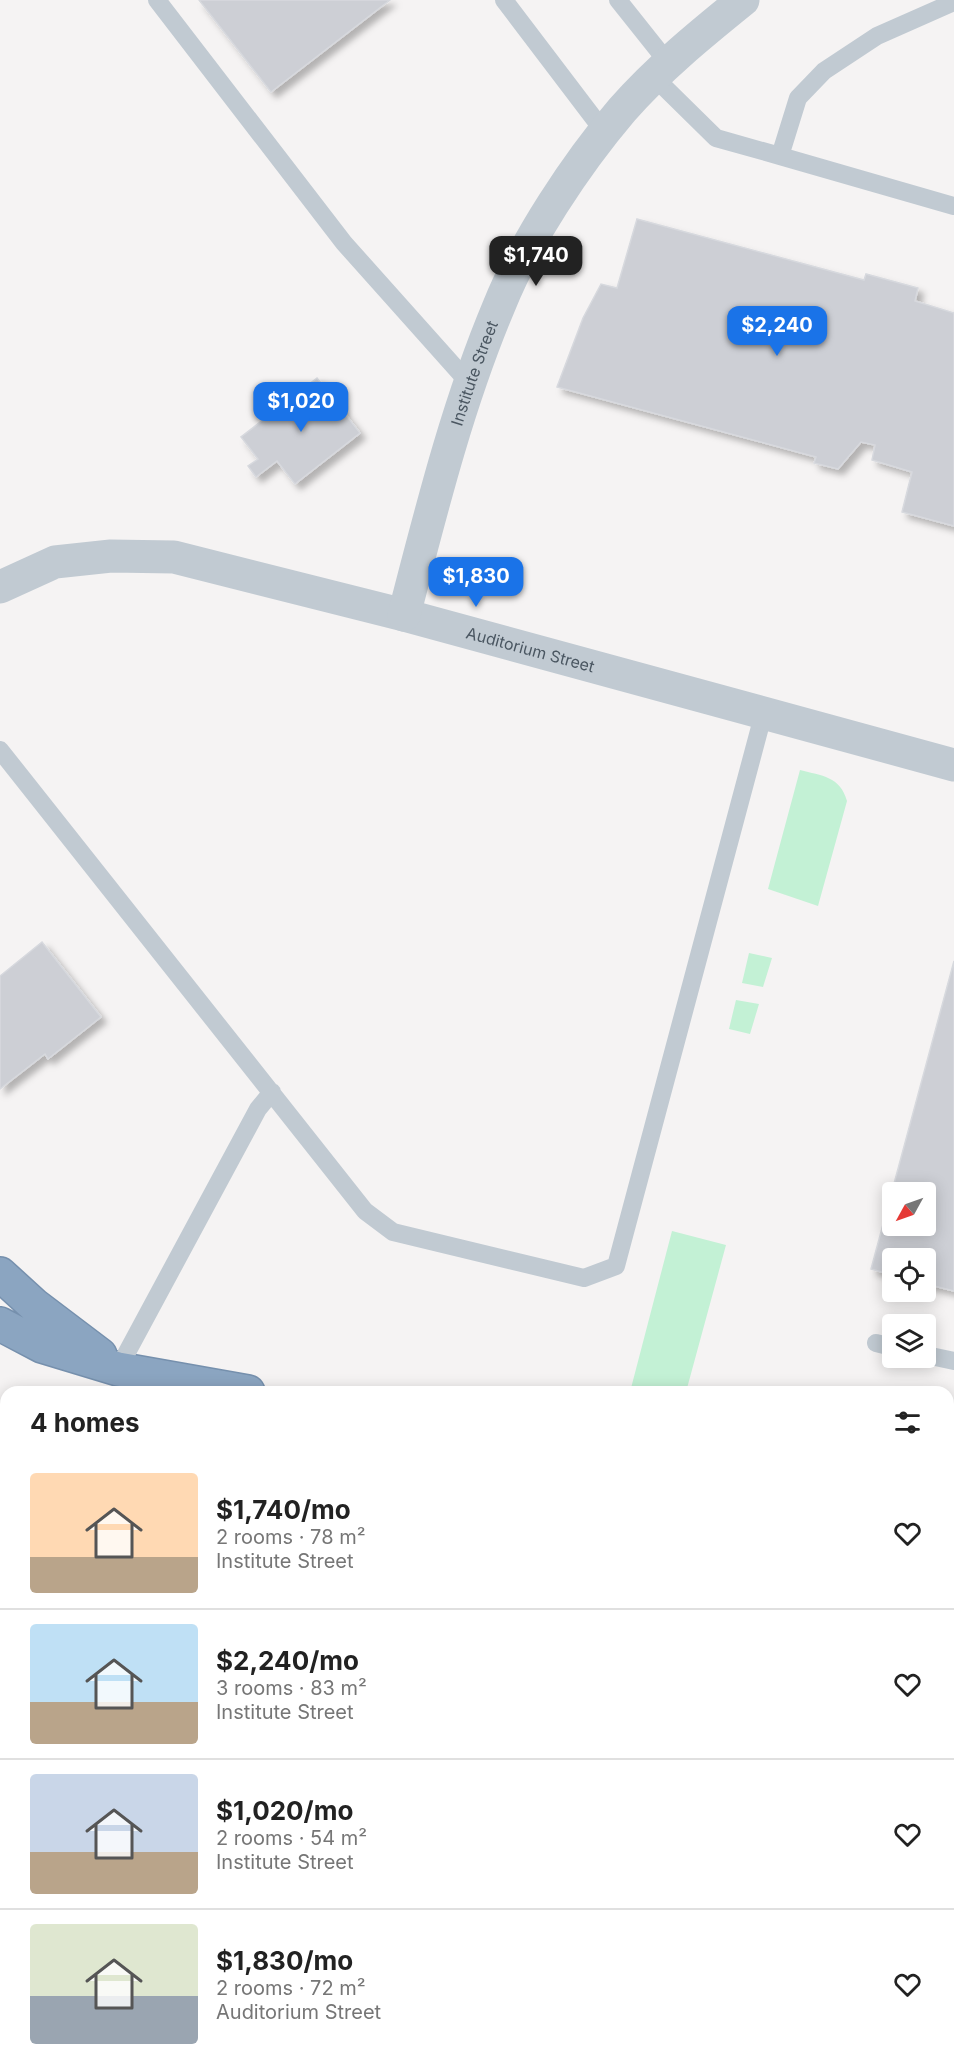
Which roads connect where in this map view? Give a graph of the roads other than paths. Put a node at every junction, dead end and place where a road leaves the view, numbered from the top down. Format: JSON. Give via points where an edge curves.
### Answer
{"nodes":[{"id":1,"x":157,"y":0,"type":"edge"},
{"id":2,"x":504,"y":0,"type":"edge"},
{"id":3,"x":618,"y":0,"type":"edge"},
{"id":4,"x":743,"y":0,"type":"edge"},
{"id":5,"x":954,"y":2,"type":"edge"},
{"id":6,"x":662,"y":71,"type":"junction"},
{"id":7,"x":605,"y":133,"type":"junction"},
{"id":8,"x":780,"y":156,"type":"junction"},
{"id":9,"x":954,"y":206,"type":"edge"},
{"id":10,"x":469,"y":383,"type":"junction"},
{"id":11,"x":0,"y":587,"type":"edge"},
{"id":12,"x":404,"y":615,"type":"junction"},
{"id":13,"x":764,"y":712,"type":"junction"},
{"id":14,"x":0,"y":750,"type":"edge"},
{"id":15,"x":954,"y":765,"type":"edge"},
{"id":16,"x":272,"y":1092,"type":"junction"},
{"id":17,"x":0,"y":1274,"type":"edge"},
{"id":18,"x":0,"y":1324,"type":"edge"},
{"id":19,"x":936,"y":1357,"type":"edge"},
{"id":20,"x":954,"y":1361,"type":"edge"},
{"id":21,"x":118,"y":1369,"type":"junction"},
{"id":22,"x":214,"y":1386,"type":"edge"}],
"edges":[{"from":1,"to":10,"type":"lane","via":[[344,243]]},
{"from":2,"to":7,"type":"lane"},
{"from":3,"to":6,"type":"lane"},
{"from":4,"to":6,"type":"street","name":"Institute Street"},
{"from":5,"to":8,"type":"lane","via":[[877,36],[824,70],[798,98]]},
{"from":6,"to":7,"type":"street","name":"Institute Street"},
{"from":6,"to":8,"type":"lane","via":[[716,138]]},
{"from":7,"to":10,"type":"street","name":"Institute Street","via":[[572,177],[523,258],[499,304]]},
{"from":8,"to":9,"type":"lane"},
{"from":10,"to":12,"type":"street","name":"Institute Street"},
{"from":11,"to":12,"type":"street","name":"Auditorium Street","via":[[56,562],[111,556],[174,557]]},
{"from":12,"to":13,"type":"street","name":"Auditorium Street"},
{"from":13,"to":15,"type":"street","name":"Auditorium Street"},
{"from":13,"to":16,"type":"lane","via":[[616,1266],[584,1278],[393,1232],[365,1211]]},
{"from":14,"to":16,"type":"lane"},
{"from":16,"to":21,"type":"lane","via":[[258,1109]]},
{"from":17,"to":21,"type":"highway"},
{"from":18,"to":21,"type":"highway","via":[[42,1346]]},
{"from":19,"to":20,"type":"lane"},
{"from":21,"to":22,"type":"highway"}]}
